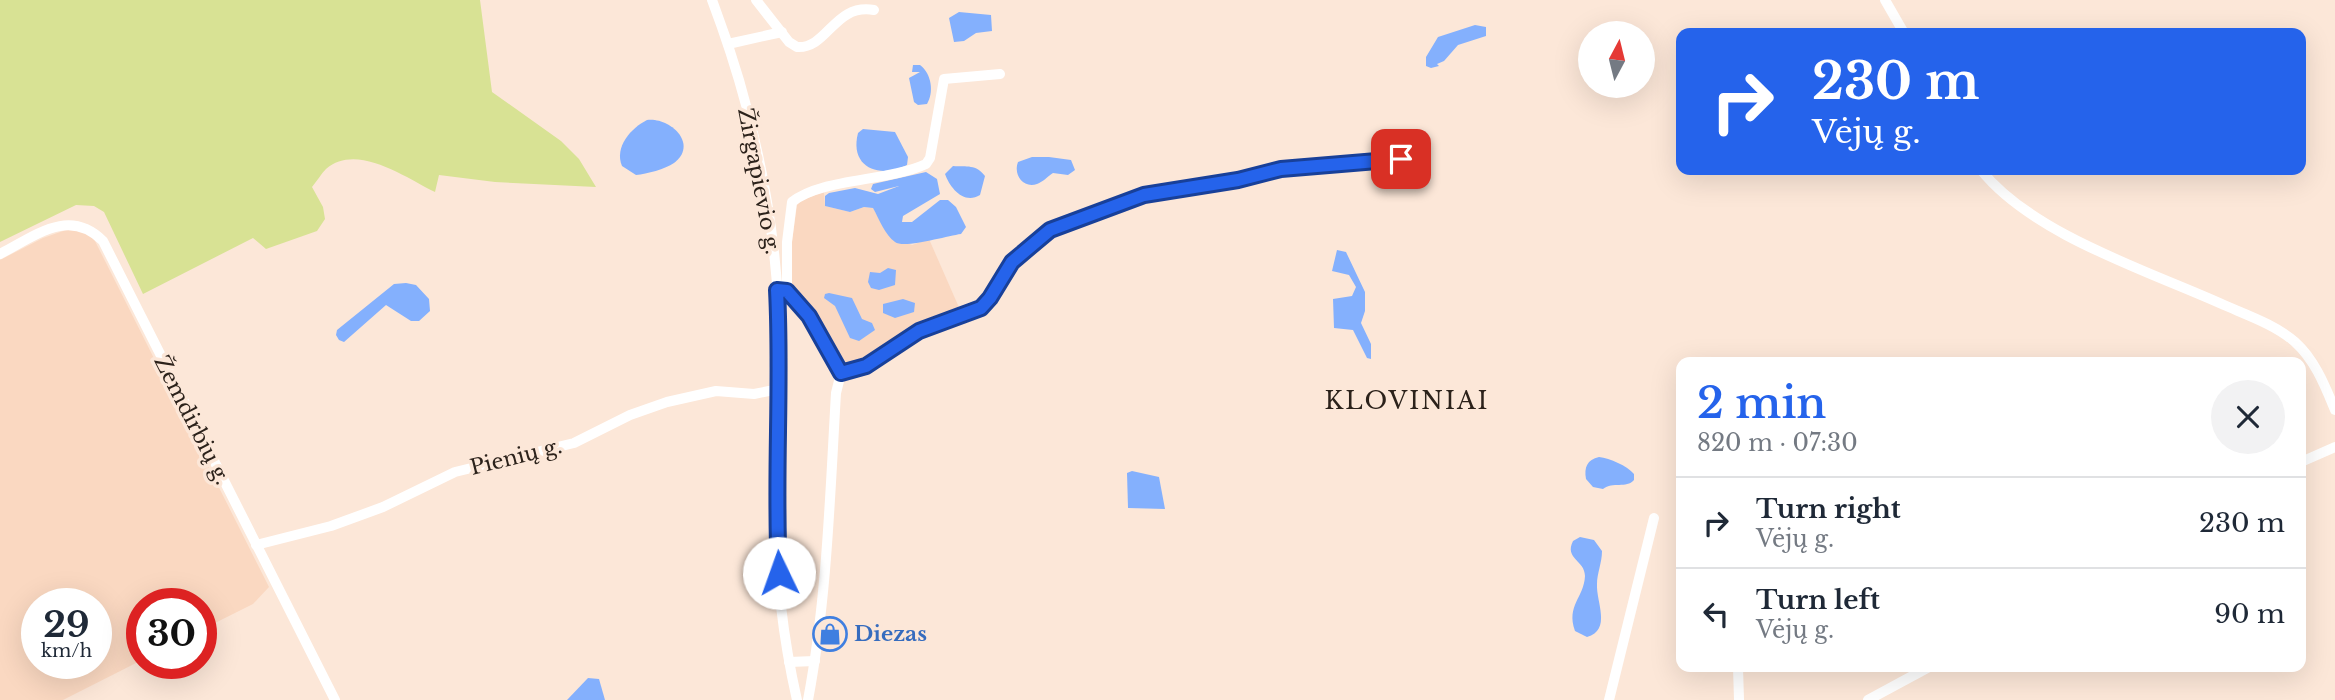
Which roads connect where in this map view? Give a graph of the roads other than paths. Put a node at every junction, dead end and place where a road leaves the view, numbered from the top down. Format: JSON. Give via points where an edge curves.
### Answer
{"nodes":[{"id":1,"x":712,"y":0,"type":"edge"},
{"id":2,"x":756,"y":0,"type":"edge"},
{"id":3,"x":1885,"y":0,"type":"edge"},
{"id":4,"x":874,"y":10,"type":"dead end"},
{"id":5,"x":1901,"y":28,"type":"edge"},
{"id":6,"x":782,"y":32,"type":"junction"},
{"id":7,"x":728,"y":44,"type":"junction"},
{"id":8,"x":1000,"y":74,"type":"dead end"},
{"id":9,"x":1401,"y":159,"type":"dead end"},
{"id":10,"x":1984,"y":175,"type":"edge"},
{"id":11,"x":0,"y":254,"type":"edge"},
{"id":12,"x":782,"y":291,"type":"junction"},
{"id":13,"x":841,"y":373,"type":"junction"},
{"id":14,"x":779,"y":388,"type":"junction"},
{"id":15,"x":2335,"y":410,"type":"edge"},
{"id":16,"x":2335,"y":447,"type":"edge"},
{"id":17,"x":2306,"y":460,"type":"edge"},
{"id":18,"x":1654,"y":518,"type":"dead end"},
{"id":19,"x":256,"y":545,"type":"junction"},
{"id":20,"x":815,"y":661,"type":"junction"},
{"id":21,"x":789,"y":662,"type":"junction"},
{"id":22,"x":1738,"y":672,"type":"edge"},
{"id":23,"x":1920,"y":672,"type":"edge"},
{"id":24,"x":335,"y":700,"type":"edge"},
{"id":25,"x":797,"y":700,"type":"edge"},
{"id":26,"x":808,"y":700,"type":"edge"},
{"id":27,"x":1609,"y":700,"type":"edge"},
{"id":28,"x":1739,"y":700,"type":"edge"},
{"id":29,"x":1868,"y":700,"type":"edge"}],
"edges":[{"from":1,"to":7,"type":"street","name":"Žirgapievio g."},
{"from":2,"to":6,"type":"street"},
{"from":3,"to":5,"type":"street"},
{"from":4,"to":6,"type":"street","via":[[859,8],[848,13],[803,47]]},
{"from":6,"to":7,"type":"street"},
{"from":7,"to":12,"type":"street","name":"Žirgapievio g.","via":[[761,174]]},
{"from":8,"to":12,"type":"street","via":[[944,79],[926,164],[822,189],[792,202]]},
{"from":9,"to":13,"type":"street","via":[[1281,169],[1144,195],[1050,230],[1012,262],[981,308],[919,331],[866,366]]},
{"from":10,"to":15,"type":"street","via":[[2028,214],[2295,341],[2321,376]]},
{"from":11,"to":19,"type":"street","name":"Žemdirbių g.","via":[[53,227],[68,225],[80,225],[103,241]]},
{"from":12,"to":13,"type":"street","via":[[809,316]]},
{"from":12,"to":14,"type":"street","name":"Žirgapievio g."},
{"from":13,"to":20,"type":"street"},
{"from":14,"to":19,"type":"street","name":"Pienių g.","via":[[754,394],[716,391],[667,402],[574,443],[455,472],[341,523]]},
{"from":14,"to":21,"type":"street","name":"Žirgapievio g.","via":[[776,524]]},
{"from":16,"to":17,"type":"street"},
{"from":18,"to":27,"type":"street"},
{"from":19,"to":24,"type":"street","name":"Žemdirbių g."},
{"from":20,"to":21,"type":"street"},
{"from":20,"to":26,"type":"street"},
{"from":21,"to":25,"type":"street","name":"Žirgapievio g."},
{"from":22,"to":28,"type":"street"},
{"from":23,"to":29,"type":"street"}]}
